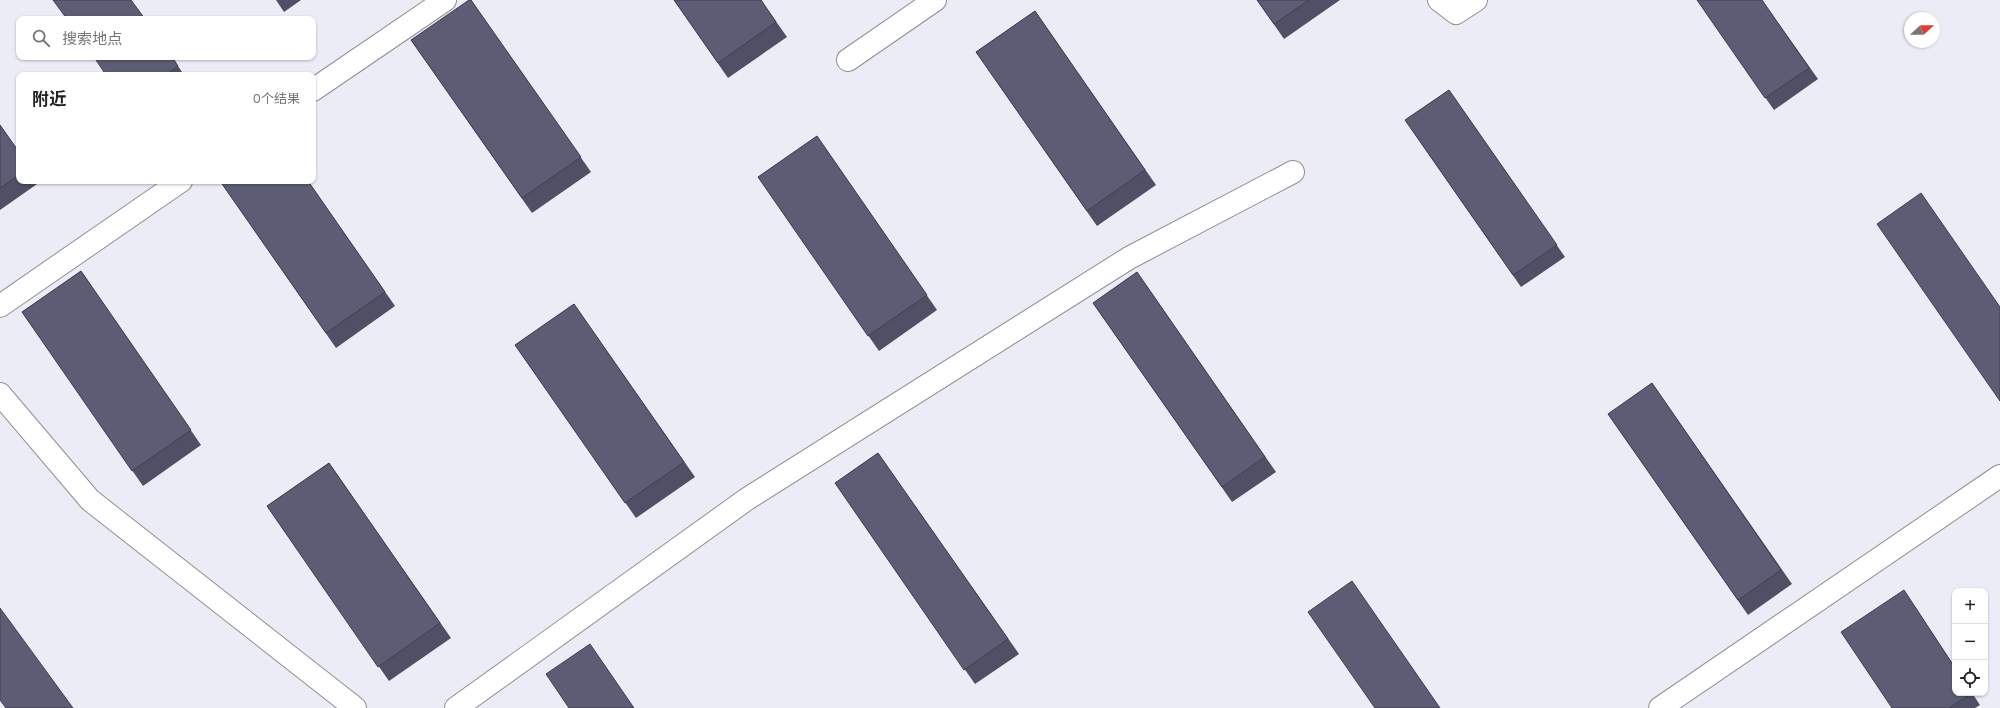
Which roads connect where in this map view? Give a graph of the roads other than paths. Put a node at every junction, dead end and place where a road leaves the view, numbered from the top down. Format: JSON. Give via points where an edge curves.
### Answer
{"nodes":[{"id":1,"x":445,"y":0,"type":"edge"},
{"id":2,"x":935,"y":0,"type":"edge"},
{"id":3,"x":1439,"y":0,"type":"edge"},
{"id":4,"x":1476,"y":0,"type":"edge"},
{"id":5,"x":848,"y":60,"type":"dead end"},
{"id":6,"x":316,"y":88,"type":"edge"},
{"id":7,"x":1292,"y":172,"type":"dead end"},
{"id":8,"x":177,"y":184,"type":"edge"},
{"id":9,"x":0,"y":306,"type":"edge"},
{"id":10,"x":0,"y":394,"type":"edge"},
{"id":11,"x":2000,"y":476,"type":"edge"},
{"id":12,"x":355,"y":708,"type":"edge"},
{"id":13,"x":456,"y":708,"type":"edge"},
{"id":14,"x":1660,"y":708,"type":"edge"}],
"edges":[{"from":1,"to":6,"type":"street"},
{"from":2,"to":5,"type":"street"},
{"from":3,"to":4,"type":"street","via":[[1456,13]]},
{"from":7,"to":13,"type":"street","via":[[1129,258],[747,499]]},
{"from":8,"to":9,"type":"street"},
{"from":10,"to":12,"type":"street","via":[[90,500]]},
{"from":11,"to":14,"type":"street"}]}
